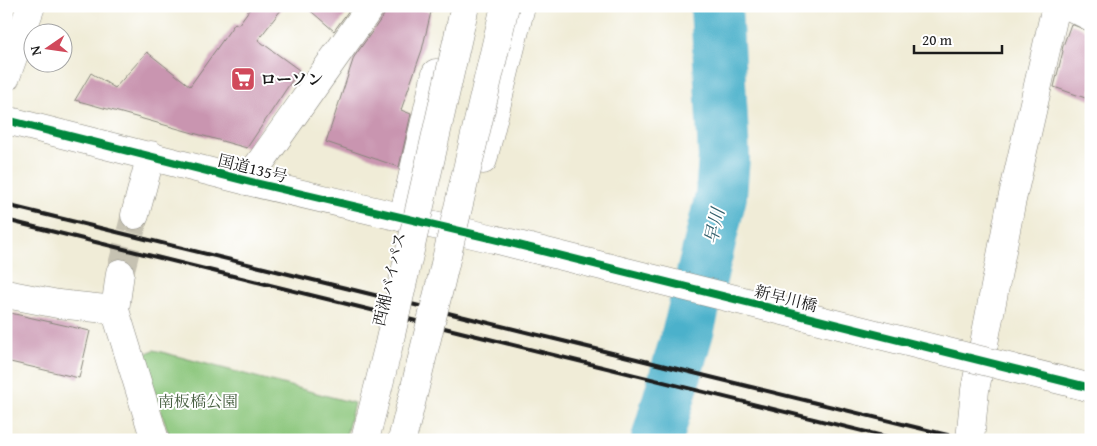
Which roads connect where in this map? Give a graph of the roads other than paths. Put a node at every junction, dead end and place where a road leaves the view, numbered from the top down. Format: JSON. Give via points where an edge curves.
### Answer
{"nodes":[{"id":1,"x":31,"y":6,"type":"edge"},
{"id":2,"x":371,"y":6,"type":"edge"},
{"id":3,"x":451,"y":6,"type":"edge"},
{"id":4,"x":465,"y":6,"type":"edge"},
{"id":5,"x":505,"y":6,"type":"edge"},
{"id":6,"x":522,"y":6,"type":"edge"},
{"id":7,"x":1056,"y":6,"type":"edge"},
{"id":8,"x":1069,"y":6,"type":"edge"},
{"id":9,"x":1091,"y":17,"type":"edge"},
{"id":10,"x":6,"y":77,"type":"edge"},
{"id":11,"x":6,"y":120,"type":"edge"},
{"id":12,"x":151,"y":155,"type":"junction"},
{"id":13,"x":247,"y":181,"type":"junction"},
{"id":14,"x":135,"y":215,"type":"tunnel mouth"},
{"id":15,"x":403,"y":218,"type":"junction"},
{"id":16,"x":464,"y":232,"type":"junction"},
{"id":17,"x":494,"y":239,"type":"joint"},
{"id":18,"x":120,"y":274,"type":"tunnel mouth"},
{"id":19,"x":6,"y":294,"type":"edge"},
{"id":20,"x":115,"y":310,"type":"junction"},
{"id":21,"x":1081,"y":386,"type":"edge"},
{"id":22,"x":155,"y":440,"type":"edge"},
{"id":23,"x":365,"y":440,"type":"edge"},
{"id":24,"x":402,"y":440,"type":"edge"},
{"id":25,"x":970,"y":440,"type":"edge"}],
"edges":[{"from":1,"to":10,"type":"main road"},
{"from":2,"to":13,"type":"main road"},
{"from":3,"to":15,"type":"main road"},
{"from":4,"to":23,"type":"main road","name":"西湘バイパス","bridge":true},
{"from":5,"to":24,"type":"main road","bridge":true},
{"from":6,"to":16,"type":"main road"},
{"from":7,"to":25,"type":"main road","via":[[1011,204],[975,390]]},
{"from":8,"to":9,"type":"main road"},
{"from":11,"to":12,"type":"main road","name":"国道135号"},
{"from":12,"to":13,"type":"main road","name":"国道135号"},
{"from":12,"to":14,"type":"main road"},
{"from":13,"to":15,"type":"main road","name":"国道135号"},
{"from":15,"to":16,"type":"main road","name":"国道135号"},
{"from":16,"to":17,"type":"main road","name":"国道135号"},
{"from":17,"to":21,"type":"main road","name":"新早川橋","bridge":true},
{"from":18,"to":20,"type":"main road"},
{"from":19,"to":20,"type":"main road"},
{"from":20,"to":22,"type":"main road"}]}
